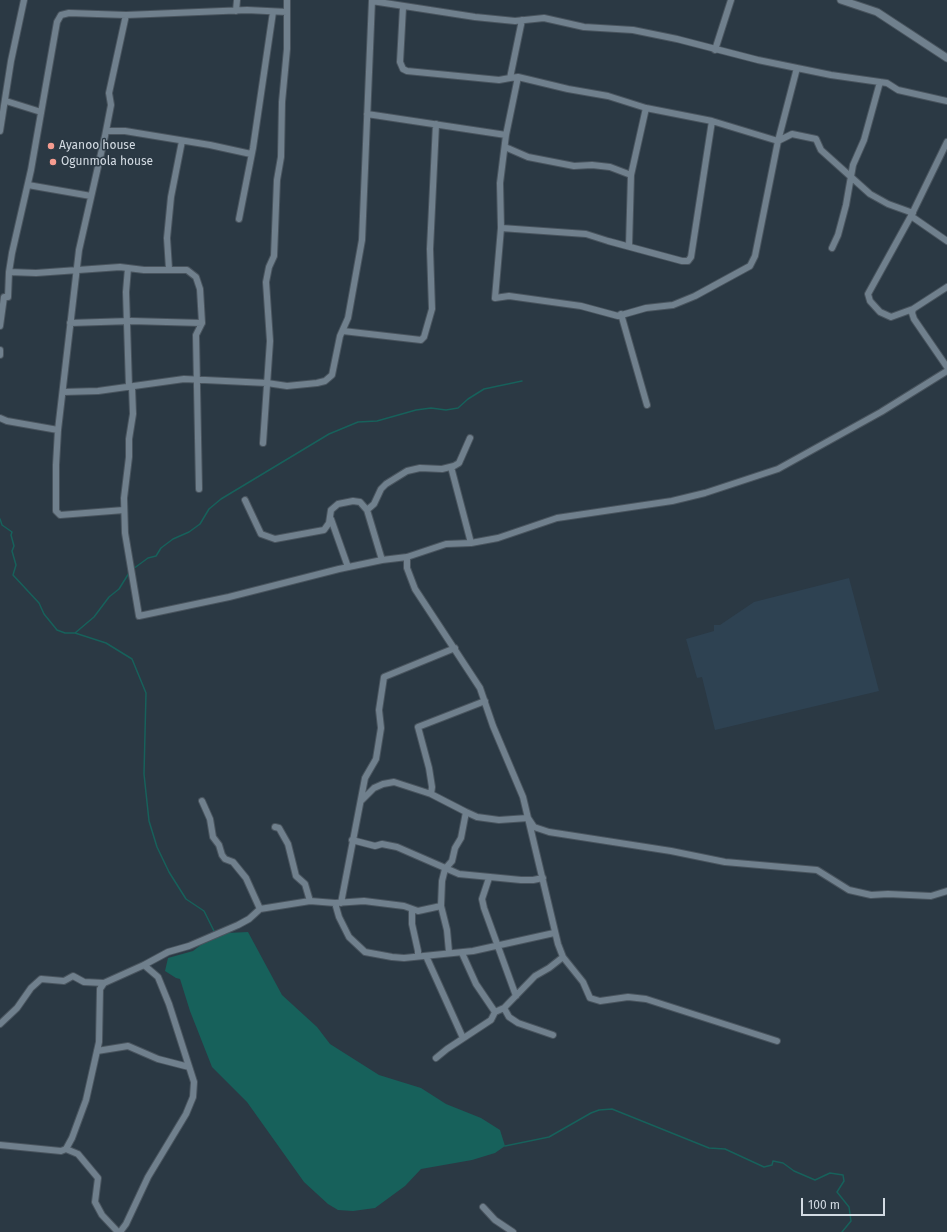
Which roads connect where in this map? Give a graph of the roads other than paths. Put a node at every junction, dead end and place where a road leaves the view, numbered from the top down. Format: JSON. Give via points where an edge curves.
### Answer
{"nodes":[{"id":1,"x":24,"y":0,"type":"edge"},
{"id":2,"x":237,"y":0,"type":"edge"},
{"id":3,"x":287,"y":0,"type":"edge"},
{"id":4,"x":372,"y":0,"type":"edge"},
{"id":5,"x":731,"y":0,"type":"edge"},
{"id":6,"x":841,"y":0,"type":"edge"},
{"id":7,"x":403,"y":7,"type":"junction"},
{"id":8,"x":236,"y":11,"type":"junction"},
{"id":9,"x":273,"y":12,"type":"junction"},
{"id":10,"x":287,"y":12,"type":"junction"},
{"id":11,"x":126,"y":15,"type":"junction"},
{"id":12,"x":522,"y":20,"type":"junction"},
{"id":13,"x":715,"y":50,"type":"junction"},
{"id":14,"x":947,"y":58,"type":"edge"},
{"id":15,"x":797,"y":68,"type":"junction"},
{"id":16,"x":518,"y":77,"type":"junction"},
{"id":17,"x":510,"y":78,"type":"junction"},
{"id":18,"x":880,"y":82,"type":"junction"},
{"id":19,"x":6,"y":101,"type":"junction"},
{"id":20,"x":947,"y":101,"type":"edge"},
{"id":21,"x":646,"y":108,"type":"junction"},
{"id":22,"x":41,"y":112,"type":"junction"},
{"id":23,"x":367,"y":114,"type":"junction"},
{"id":24,"x":712,"y":121,"type":"junction"},
{"id":25,"x":436,"y":124,"type":"junction"},
{"id":26,"x":0,"y":131,"type":"edge"},
{"id":27,"x":106,"y":131,"type":"junction"},
{"id":28,"x":506,"y":136,"type":"junction"},
{"id":29,"x":182,"y":141,"type":"junction"},
{"id":30,"x":778,"y":141,"type":"junction"},
{"id":31,"x":947,"y":142,"type":"edge"},
{"id":32,"x":505,"y":147,"type":"junction"},
{"id":33,"x":252,"y":154,"type":"junction"},
{"id":34,"x":944,"y":154,"type":"edge"},
{"id":35,"x":631,"y":175,"type":"junction"},
{"id":36,"x":850,"y":178,"type":"junction"},
{"id":37,"x":28,"y":185,"type":"junction"},
{"id":38,"x":92,"y":196,"type":"junction"},
{"id":39,"x":912,"y":214,"type":"junction"},
{"id":40,"x":239,"y":220,"type":"dead end"},
{"id":41,"x":501,"y":228,"type":"junction"},
{"id":42,"x":947,"y":242,"type":"edge"},
{"id":43,"x":629,"y":246,"type":"junction"},
{"id":44,"x":832,"y":248,"type":"dead end"},
{"id":45,"x":128,"y":268,"type":"junction"},
{"id":46,"x":169,"y":269,"type":"junction"},
{"id":47,"x":76,"y":271,"type":"junction"},
{"id":48,"x":9,"y":272,"type":"junction"},
{"id":49,"x":947,"y":286,"type":"edge"},
{"id":50,"x":914,"y":308,"type":"junction"},
{"id":51,"x":621,"y":314,"type":"junction"},
{"id":52,"x":127,"y":321,"type":"junction"},
{"id":53,"x":70,"y":323,"type":"junction"},
{"id":54,"x":202,"y":323,"type":"junction"},
{"id":55,"x":0,"y":326,"type":"edge"},
{"id":56,"x":343,"y":331,"type":"junction"},
{"id":57,"x":0,"y":350,"type":"edge"},
{"id":58,"x":0,"y":355,"type":"edge"},
{"id":59,"x":947,"y":367,"type":"edge"},
{"id":60,"x":947,"y":371,"type":"edge"},
{"id":61,"x":198,"y":380,"type":"junction"},
{"id":62,"x":267,"y":383,"type":"junction"},
{"id":63,"x":131,"y":387,"type":"junction"},
{"id":64,"x":63,"y":392,"type":"junction"},
{"id":65,"x":648,"y":405,"type":"dead end"},
{"id":66,"x":0,"y":418,"type":"edge"},
{"id":67,"x":58,"y":430,"type":"junction"},
{"id":68,"x":470,"y":438,"type":"dead end"},
{"id":69,"x":263,"y":443,"type":"dead end"},
{"id":70,"x":451,"y":466,"type":"junction"},
{"id":71,"x":199,"y":489,"type":"dead end"},
{"id":72,"x":245,"y":500,"type":"dead end"},
{"id":73,"x":124,"y":510,"type":"junction"},
{"id":74,"x":367,"y":510,"type":"junction"},
{"id":75,"x":331,"y":519,"type":"junction"},
{"id":76,"x":471,"y":543,"type":"junction"},
{"id":77,"x":407,"y":557,"type":"junction"},
{"id":78,"x":382,"y":560,"type":"junction"},
{"id":79,"x":348,"y":567,"type":"junction"},
{"id":80,"x":455,"y":648,"type":"junction"},
{"id":81,"x":485,"y":701,"type":"junction"},
{"id":82,"x":431,"y":794,"type":"junction"},
{"id":83,"x":202,"y":801,"type":"dead end"},
{"id":84,"x":360,"y":801,"type":"junction"},
{"id":85,"x":466,"y":812,"type":"junction"},
{"id":86,"x":528,"y":818,"type":"junction"},
{"id":87,"x":275,"y":827,"type":"dead end"},
{"id":88,"x":352,"y":840,"type":"junction"},
{"id":89,"x":445,"y":869,"type":"junction"},
{"id":90,"x":489,"y":878,"type":"junction"},
{"id":91,"x":543,"y":878,"type":"junction"},
{"id":92,"x":947,"y":891,"type":"edge"},
{"id":93,"x":310,"y":901,"type":"junction"},
{"id":94,"x":338,"y":903,"type":"junction"},
{"id":95,"x":441,"y":906,"type":"junction"},
{"id":96,"x":260,"y":909,"type":"junction"},
{"id":97,"x":412,"y":910,"type":"junction"},
{"id":98,"x":554,"y":933,"type":"junction"},
{"id":99,"x":496,"y":946,"type":"junction"},
{"id":100,"x":449,"y":952,"type":"junction"},
{"id":101,"x":462,"y":953,"type":"junction"},
{"id":102,"x":418,"y":956,"type":"junction"},
{"id":103,"x":426,"y":956,"type":"junction"},
{"id":104,"x":563,"y":957,"type":"junction"},
{"id":105,"x":144,"y":965,"type":"junction"},
{"id":106,"x":104,"y":983,"type":"junction"},
{"id":107,"x":516,"y":996,"type":"junction"},
{"id":108,"x":504,"y":1008,"type":"junction"},
{"id":109,"x":495,"y":1012,"type":"junction"},
{"id":110,"x":0,"y":1024,"type":"edge"},
{"id":111,"x":553,"y":1035,"type":"dead end"},
{"id":112,"x":463,"y":1038,"type":"junction"},
{"id":113,"x":777,"y":1041,"type":"dead end"},
{"id":114,"x":97,"y":1051,"type":"junction"},
{"id":115,"x":436,"y":1058,"type":"dead end"},
{"id":116,"x":189,"y":1067,"type":"junction"},
{"id":117,"x":0,"y":1145,"type":"edge"},
{"id":118,"x":66,"y":1149,"type":"junction"},
{"id":119,"x":483,"y":1208,"type":"dead end"},
{"id":120,"x":119,"y":1232,"type":"edge"},
{"id":121,"x":513,"y":1232,"type":"edge"}],
"edges":[{"from":1,"to":19,"type":"street","via":[[11,61]]},
{"from":2,"to":8,"type":"street"},
{"from":3,"to":10,"type":"street"},
{"from":4,"to":7,"type":"street"},
{"from":4,"to":23,"type":"street"},
{"from":5,"to":13,"type":"street"},
{"from":6,"to":14,"type":"street","via":[[877,12]]},
{"from":7,"to":12,"type":"street"},
{"from":7,"to":17,"type":"street","via":[[400,62],[403,69],[499,80]]},
{"from":8,"to":9,"type":"street"},
{"from":8,"to":11,"type":"street"},
{"from":9,"to":10,"type":"street"},
{"from":9,"to":33,"type":"street"},
{"from":10,"to":62,"type":"street","via":[[274,256],[268,267],[266,282],[270,331]]},
{"from":11,"to":22,"type":"street","via":[[61,15],[57,22]]},
{"from":11,"to":27,"type":"street","via":[[109,92]]},
{"from":12,"to":13,"type":"street","via":[[536,17],[584,27],[633,30]]},
{"from":12,"to":17,"type":"street"},
{"from":13,"to":15,"type":"street"},
{"from":15,"to":18,"type":"street"},
{"from":15,"to":30,"type":"street"},
{"from":16,"to":17,"type":"street"},
{"from":16,"to":21,"type":"street","via":[[568,90],[608,96]]},
{"from":16,"to":28,"type":"street"},
{"from":18,"to":20,"type":"street","via":[[898,90]]},
{"from":18,"to":36,"type":"street","via":[[864,140]]},
{"from":19,"to":22,"type":"street"},
{"from":19,"to":26,"type":"street"},
{"from":21,"to":24,"type":"street"},
{"from":21,"to":35,"type":"street"},
{"from":22,"to":37,"type":"street"},
{"from":23,"to":25,"type":"street"},
{"from":23,"to":56,"type":"street","via":[[362,240],[348,318]]},
{"from":24,"to":30,"type":"street"},
{"from":24,"to":43,"type":"street","via":[[689,260],[682,261]]},
{"from":25,"to":28,"type":"street"},
{"from":25,"to":56,"type":"street","via":[[430,249],[432,309],[424,336],[421,340]]},
{"from":27,"to":29,"type":"street","via":[[125,131]]},
{"from":27,"to":38,"type":"street"},
{"from":28,"to":32,"type":"street"},
{"from":29,"to":33,"type":"street"},
{"from":29,"to":46,"type":"street","via":[[171,197],[167,238]]},
{"from":30,"to":36,"type":"street","via":[[792,134],[816,139],[821,150]]},
{"from":30,"to":51,"type":"street","via":[[750,266],[673,305]]},
{"from":31,"to":34,"type":"street"},
{"from":32,"to":35,"type":"street","via":[[528,157],[574,166],[592,164],[610,167]]},
{"from":32,"to":41,"type":"street","via":[[500,183]]},
{"from":33,"to":40,"type":"street"},
{"from":34,"to":39,"type":"street"},
{"from":35,"to":43,"type":"street"},
{"from":36,"to":39,"type":"street","via":[[870,194]]},
{"from":36,"to":44,"type":"street","via":[[846,206]]},
{"from":37,"to":38,"type":"street"},
{"from":37,"to":48,"type":"street"},
{"from":38,"to":47,"type":"street"},
{"from":39,"to":42,"type":"street"},
{"from":39,"to":50,"type":"street","via":[[868,294],[870,301],[880,312],[891,317]]},
{"from":41,"to":43,"type":"street","via":[[586,234]]},
{"from":41,"to":51,"type":"street","via":[[495,298],[509,296],[587,306],[618,316]]},
{"from":45,"to":46,"type":"street"},
{"from":45,"to":47,"type":"street"},
{"from":45,"to":52,"type":"street"},
{"from":46,"to":54,"type":"street","via":[[187,270],[196,277],[200,289]]},
{"from":47,"to":48,"type":"street","via":[[22,274]]},
{"from":47,"to":53,"type":"street"},
{"from":48,"to":55,"type":"street","via":[[8,297],[4,297]]},
{"from":49,"to":50,"type":"street"},
{"from":50,"to":59,"type":"street","via":[[912,316]]},
{"from":51,"to":65,"type":"street"},
{"from":52,"to":53,"type":"street"},
{"from":52,"to":54,"type":"street"},
{"from":52,"to":63,"type":"street"},
{"from":53,"to":64,"type":"street"},
{"from":54,"to":61,"type":"street","via":[[196,335]]},
{"from":56,"to":62,"type":"street","via":[[337,347],[334,372],[328,379],[317,383],[287,386]]},
{"from":57,"to":58,"type":"street"},
{"from":60,"to":76,"type":"street","via":[[881,412],[765,475],[672,501],[557,518],[498,538]]},
{"from":61,"to":62,"type":"street"},
{"from":61,"to":63,"type":"street"},
{"from":61,"to":71,"type":"street"},
{"from":62,"to":69,"type":"street"},
{"from":63,"to":64,"type":"street"},
{"from":63,"to":73,"type":"street","via":[[133,414]]},
{"from":64,"to":67,"type":"street"},
{"from":66,"to":67,"type":"street"},
{"from":67,"to":73,"type":"street","via":[[56,511],[67,516]]},
{"from":68,"to":70,"type":"street","via":[[462,459]]},
{"from":70,"to":74,"type":"street","via":[[406,471],[381,489],[374,504]]},
{"from":70,"to":76,"type":"street"},
{"from":72,"to":75,"type":"street","via":[[261,534],[275,539],[324,530]]},
{"from":73,"to":79,"type":"street","via":[[125,533],[139,616],[229,597]]},
{"from":74,"to":75,"type":"street","via":[[360,502],[344,502],[331,510]]},
{"from":74,"to":78,"type":"street"},
{"from":75,"to":79,"type":"street"},
{"from":76,"to":77,"type":"street","via":[[446,544]]},
{"from":77,"to":78,"type":"street"},
{"from":77,"to":80,"type":"street","via":[[407,568],[415,589]]},
{"from":78,"to":79,"type":"street"},
{"from":80,"to":81,"type":"street","via":[[480,688]]},
{"from":80,"to":84,"type":"street","via":[[384,677],[376,759],[365,778]]},
{"from":81,"to":82,"type":"street","via":[[418,727],[429,768]]},
{"from":81,"to":86,"type":"street","via":[[517,780]]},
{"from":82,"to":84,"type":"street","via":[[394,782],[374,788]]},
{"from":82,"to":85,"type":"street"},
{"from":83,"to":96,"type":"street","via":[[210,819],[213,837],[222,855],[233,862],[243,874]]},
{"from":84,"to":88,"type":"street"},
{"from":85,"to":86,"type":"street","via":[[500,820]]},
{"from":85,"to":89,"type":"street","via":[[461,838],[452,861]]},
{"from":86,"to":91,"type":"street"},
{"from":86,"to":92,"type":"street","via":[[534,827],[550,832],[725,862],[817,870],[849,890],[871,895],[931,896]]},
{"from":87,"to":93,"type":"street","via":[[279,828],[288,844],[296,876],[305,884]]},
{"from":88,"to":89,"type":"street","via":[[375,846],[382,844],[397,847]]},
{"from":88,"to":94,"type":"street","via":[[351,861]]},
{"from":89,"to":90,"type":"street","via":[[459,874]]},
{"from":89,"to":95,"type":"street"},
{"from":90,"to":91,"type":"street"},
{"from":90,"to":99,"type":"street","via":[[482,899]]},
{"from":91,"to":98,"type":"street"},
{"from":93,"to":94,"type":"street"},
{"from":93,"to":96,"type":"street"},
{"from":94,"to":97,"type":"street","via":[[364,901],[404,906]]},
{"from":94,"to":102,"type":"street","via":[[339,917],[349,937],[365,952],[392,957]]},
{"from":95,"to":97,"type":"street"},
{"from":95,"to":100,"type":"street"},
{"from":96,"to":105,"type":"street","via":[[249,919],[168,952]]},
{"from":97,"to":102,"type":"street"},
{"from":98,"to":99,"type":"street"},
{"from":98,"to":104,"type":"street"},
{"from":99,"to":101,"type":"street"},
{"from":99,"to":107,"type":"street"},
{"from":100,"to":101,"type":"street"},
{"from":100,"to":103,"type":"street"},
{"from":101,"to":109,"type":"street","via":[[476,984]]},
{"from":102,"to":103,"type":"street"},
{"from":103,"to":112,"type":"street"},
{"from":104,"to":107,"type":"street","via":[[535,976]]},
{"from":104,"to":113,"type":"street","via":[[583,982],[590,998],[600,1001],[628,997],[646,998]]},
{"from":105,"to":106,"type":"street"},
{"from":105,"to":116,"type":"street","via":[[158,977]]},
{"from":106,"to":110,"type":"street","via":[[84,982],[73,976],[64,981],[41,978],[17,1008]]},
{"from":106,"to":114,"type":"street","via":[[100,989]]},
{"from":107,"to":108,"type":"street"},
{"from":108,"to":109,"type":"street"},
{"from":108,"to":111,"type":"street","via":[[509,1017],[518,1023]]},
{"from":109,"to":112,"type":"street","via":[[491,1020]]},
{"from":112,"to":115,"type":"street"},
{"from":114,"to":116,"type":"street","via":[[128,1046],[158,1059]]},
{"from":114,"to":118,"type":"street","via":[[86,1100]]},
{"from":116,"to":120,"type":"street","via":[[194,1082],[193,1098],[148,1177],[126,1224]]},
{"from":117,"to":118,"type":"street","via":[[61,1151]]},
{"from":118,"to":120,"type":"street","via":[[78,1154],[98,1178],[95,1202],[102,1215]]},
{"from":119,"to":121,"type":"street"}]}
